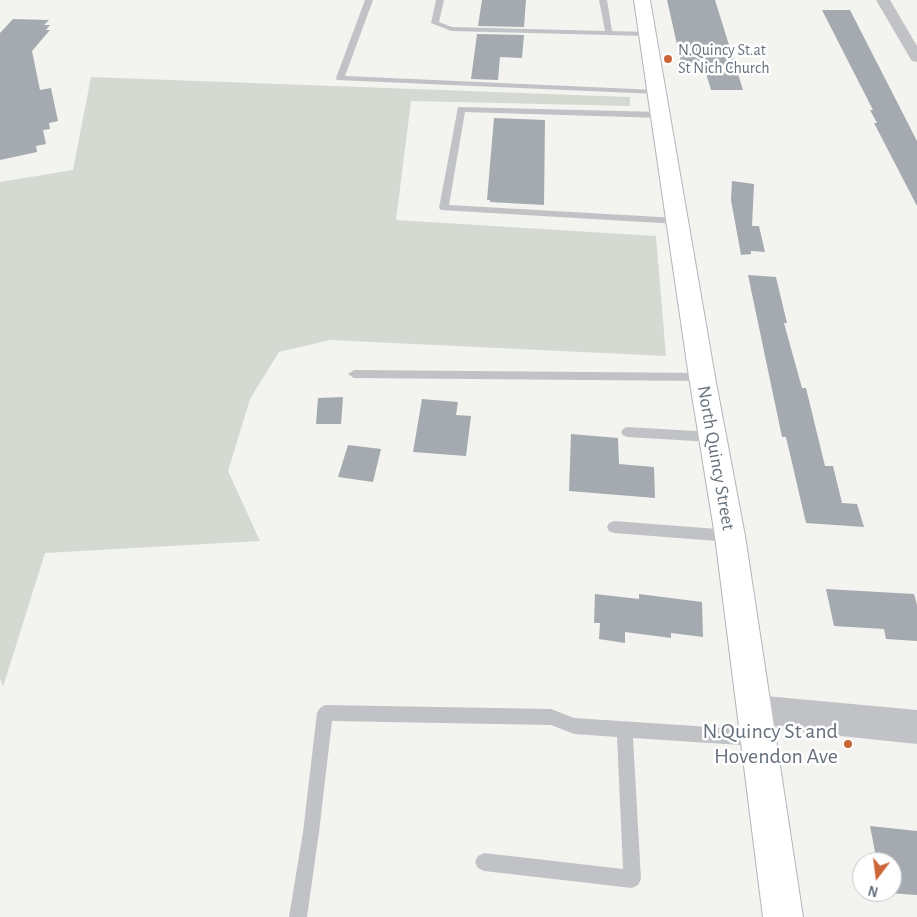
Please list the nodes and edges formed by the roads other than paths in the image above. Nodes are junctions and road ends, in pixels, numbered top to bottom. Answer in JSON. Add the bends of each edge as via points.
{"nodes":[{"id":1,"x":369,"y":0,"type":"edge"},
{"id":2,"x":440,"y":0,"type":"edge"},
{"id":3,"x":603,"y":0,"type":"edge"},
{"id":4,"x":642,"y":0,"type":"edge"},
{"id":5,"x":883,"y":0,"type":"edge"},
{"id":6,"x":608,"y":33,"type":"junction"},
{"id":7,"x":648,"y":34,"type":"junction"},
{"id":8,"x":917,"y":58,"type":"edge"},
{"id":9,"x":659,"y":104,"type":"junction"},
{"id":10,"x":677,"y":221,"type":"junction"},
{"id":11,"x":354,"y":374,"type":"dead end"},
{"id":12,"x":702,"y":377,"type":"junction"},
{"id":13,"x":627,"y":432,"type":"dead end"},
{"id":14,"x":712,"y":437,"type":"junction"},
{"id":15,"x":614,"y":527,"type":"dead end"},
{"id":16,"x":730,"y":536,"type":"junction"},
{"id":17,"x":757,"y":725,"type":"junction"},
{"id":18,"x":917,"y":727,"type":"edge"},
{"id":19,"x":625,"y":730,"type":"junction"},
{"id":20,"x":484,"y":862,"type":"dead end"},
{"id":21,"x":298,"y":917,"type":"edge"},
{"id":22,"x":783,"y":917,"type":"edge"}],
"edges":[{"from":1,"to":9,"type":"lane","via":[[340,78]]},
{"from":2,"to":6,"type":"lane","via":[[435,22],[451,29]]},
{"from":3,"to":6,"type":"lane"},
{"from":4,"to":7,"type":"main road","name":"North Quincy Street"},
{"from":5,"to":8,"type":"street"},
{"from":6,"to":7,"type":"lane"},
{"from":7,"to":9,"type":"main road","name":"North Quincy Street"},
{"from":9,"to":10,"type":"main road","name":"North Quincy Street"},
{"from":9,"to":10,"type":"lane","via":[[461,109],[444,208]]},
{"from":10,"to":12,"type":"main road","name":"North Quincy Street"},
{"from":11,"to":12,"type":"lane"},
{"from":12,"to":14,"type":"main road","name":"North Quincy Street"},
{"from":13,"to":14,"type":"lane"},
{"from":14,"to":16,"type":"main road","name":"North Quincy Street"},
{"from":15,"to":16,"type":"lane"},
{"from":16,"to":17,"type":"main road","name":"North Quincy Street"},
{"from":17,"to":18,"type":"street"},
{"from":17,"to":19,"type":"lane"},
{"from":17,"to":22,"type":"main road","name":"North Quincy Street"},
{"from":19,"to":20,"type":"lane","via":[[632,879]]},
{"from":19,"to":21,"type":"lane","via":[[574,726],[551,717],[324,713]]}]}
